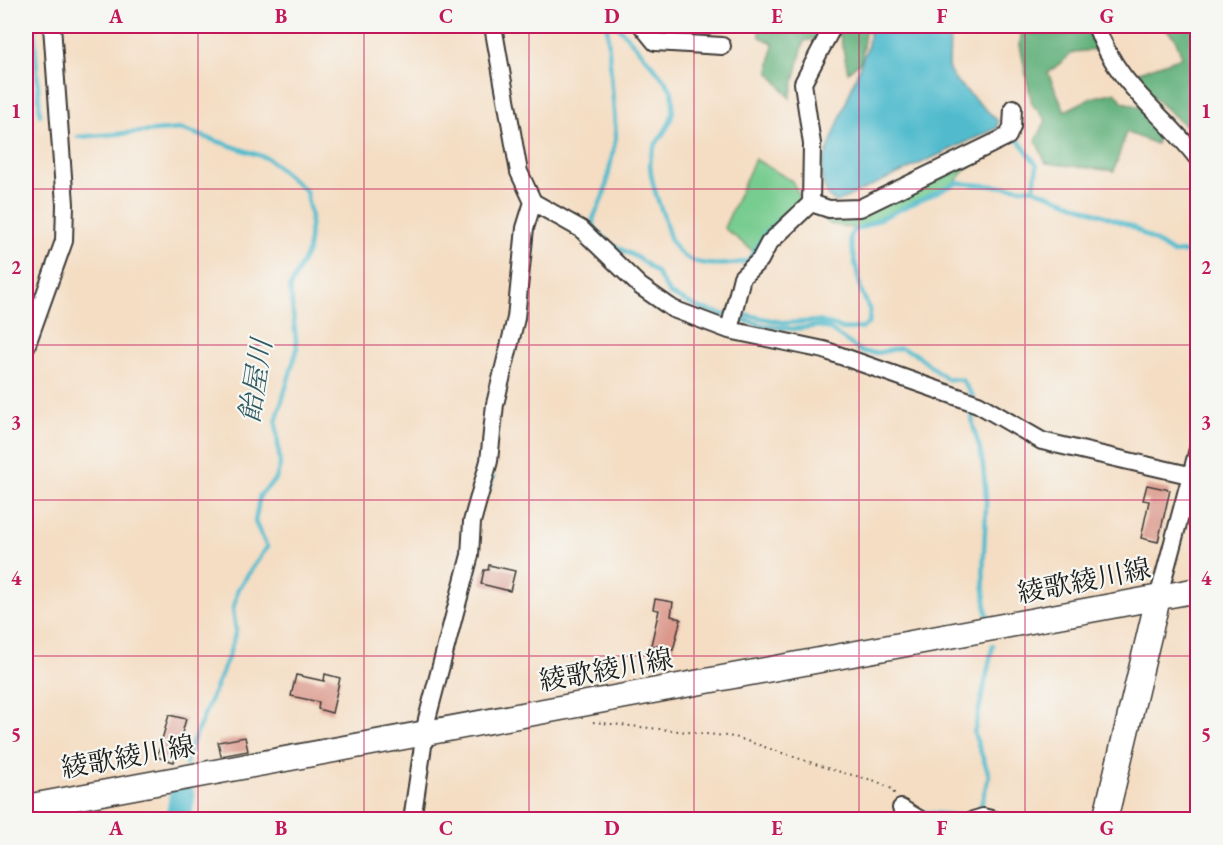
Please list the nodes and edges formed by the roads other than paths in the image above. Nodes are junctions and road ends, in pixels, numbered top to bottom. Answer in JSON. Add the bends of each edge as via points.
{"nodes":[{"id":1,"x":52,"y":26,"type":"edge"},
{"id":2,"x":493,"y":26,"type":"edge"},
{"id":3,"x":642,"y":26,"type":"edge"},
{"id":4,"x":832,"y":26,"type":"edge"},
{"id":5,"x":1096,"y":26,"type":"edge"},
{"id":6,"x":722,"y":46,"type":"dead end"},
{"id":7,"x":1013,"y":108,"type":"dead end"},
{"id":8,"x":1197,"y":159,"type":"edge"},
{"id":9,"x":533,"y":202,"type":"junction"},
{"id":10,"x":811,"y":203,"type":"junction"},
{"id":11,"x":731,"y":322,"type":"junction"},
{"id":12,"x":26,"y":347,"type":"edge"},
{"id":13,"x":1196,"y":455,"type":"edge"},
{"id":14,"x":1189,"y":475,"type":"junction"},
{"id":15,"x":1197,"y":590,"type":"edge"},
{"id":16,"x":1158,"y":598,"type":"junction"},
{"id":17,"x":426,"y":734,"type":"junction"},
{"id":18,"x":26,"y":807,"type":"edge"},
{"id":19,"x":412,"y":819,"type":"edge"},
{"id":20,"x":973,"y":819,"type":"edge"},
{"id":21,"x":995,"y":819,"type":"edge"},
{"id":22,"x":1105,"y":819,"type":"edge"}],
"edges":[{"from":1,"to":12,"type":"street","via":[[65,204],[64,241]]},
{"from":2,"to":9,"type":"street","via":[[519,172]]},
{"from":3,"to":6,"type":"street","via":[[655,42]]},
{"from":4,"to":10,"type":"street","via":[[803,83],[812,144]]},
{"from":5,"to":8,"type":"street","via":[[1118,70],[1138,97]]},
{"from":7,"to":10,"type":"street","via":[[1008,136],[860,208],[829,209]]},
{"from":9,"to":11,"type":"street","via":[[581,229],[640,286],[673,309]]},
{"from":9,"to":17,"type":"street","via":[[525,228],[516,318],[495,404],[489,460],[471,522],[470,555]]},
{"from":10,"to":11,"type":"street","via":[[769,243],[760,260],[742,277]]},
{"from":11,"to":14,"type":"street","via":[[974,402],[1042,441]]},
{"from":13,"to":14,"type":"street"},
{"from":14,"to":16,"type":"street"},
{"from":15,"to":16,"type":"main road","name":"綾歌綾川線"},
{"from":16,"to":17,"type":"main road","name":"綾歌綾川線"},
{"from":16,"to":22,"type":"main road"},
{"from":17,"to":18,"type":"main road","name":"綾歌綾川線"},
{"from":17,"to":19,"type":"street"},
{"from":20,"to":21,"type":"street"}]}
